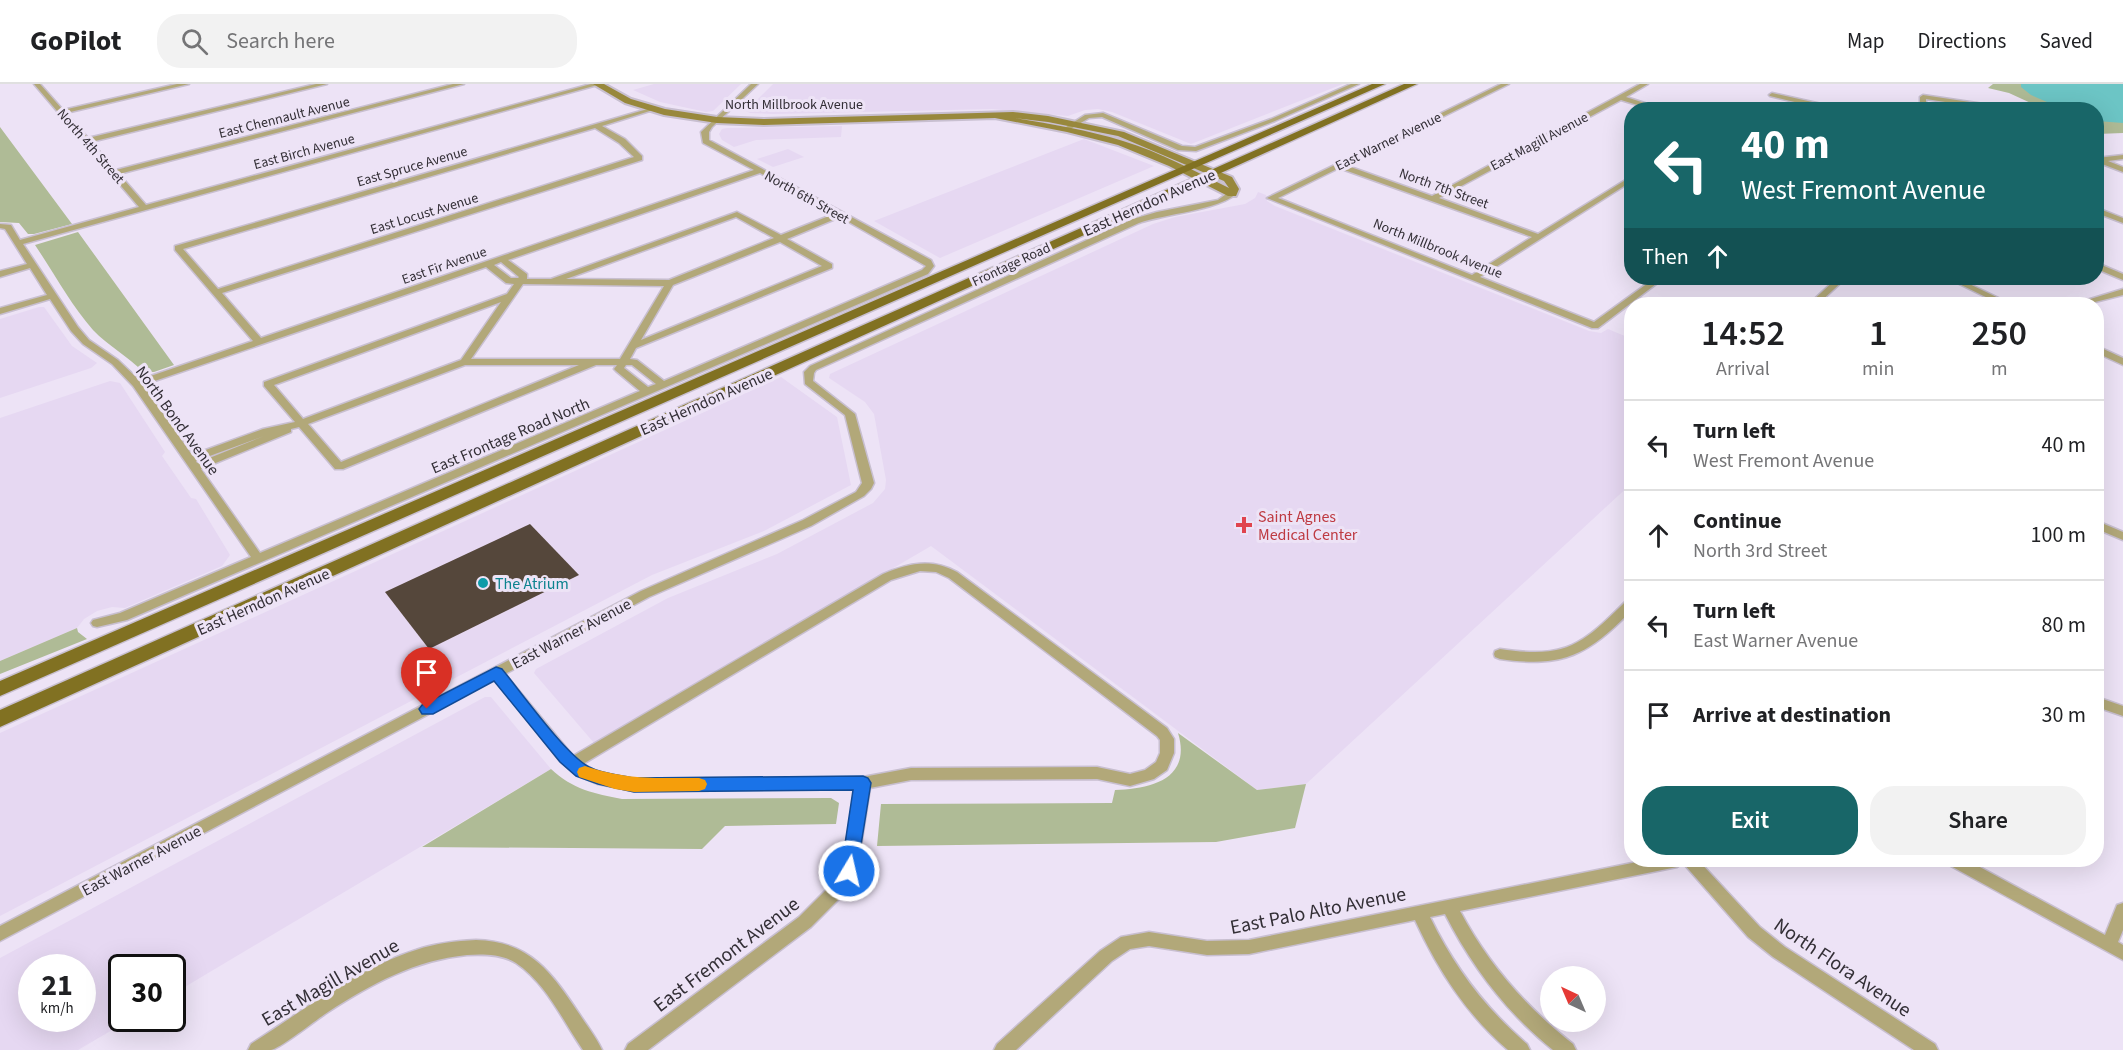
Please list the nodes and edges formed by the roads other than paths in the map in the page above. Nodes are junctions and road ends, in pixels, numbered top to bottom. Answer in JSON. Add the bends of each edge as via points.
{"nodes":[{"id":1,"x":37,"y":84,"type":"edge"},
{"id":2,"x":186,"y":84,"type":"edge"},
{"id":3,"x":324,"y":84,"type":"edge"},
{"id":4,"x":461,"y":84,"type":"edge"},
{"id":5,"x":598,"y":84,"type":"edge"},
{"id":6,"x":755,"y":84,"type":"edge"},
{"id":7,"x":1356,"y":84,"type":"edge"},
{"id":8,"x":1380,"y":84,"type":"edge"},
{"id":9,"x":1412,"y":84,"type":"edge"},
{"id":10,"x":1506,"y":84,"type":"edge"},
{"id":11,"x":1645,"y":84,"type":"edge"},
{"id":12,"x":1772,"y":95,"type":"dead end"},
{"id":13,"x":1620,"y":98,"type":"junction"},
{"id":14,"x":1634,"y":102,"type":"edge"},
{"id":15,"x":1803,"y":102,"type":"edge"},
{"id":16,"x":1923,"y":102,"type":"edge"},
{"id":17,"x":1964,"y":102,"type":"edge"},
{"id":18,"x":653,"y":109,"type":"junction"},
{"id":19,"x":62,"y":112,"type":"junction"},
{"id":20,"x":717,"y":120,"type":"junction"},
{"id":21,"x":596,"y":126,"type":"junction"},
{"id":22,"x":1071,"y":126,"type":"junction"},
{"id":23,"x":86,"y":141,"type":"junction"},
{"id":24,"x":2123,"y":157,"type":"edge"},
{"id":25,"x":2104,"y":159,"type":"edge"},
{"id":26,"x":2104,"y":162,"type":"edge"},
{"id":27,"x":1339,"y":165,"type":"junction"},
{"id":28,"x":2123,"y":170,"type":"edge"},
{"id":29,"x":760,"y":171,"type":"junction"},
{"id":30,"x":1199,"y":171,"type":"junction"},
{"id":31,"x":114,"y":173,"type":"junction"},
{"id":32,"x":1624,"y":183,"type":"edge"},
{"id":33,"x":1232,"y":194,"type":"joint"},
{"id":34,"x":1271,"y":198,"type":"joint"},
{"id":35,"x":1434,"y":198,"type":"junction"},
{"id":36,"x":144,"y":208,"type":"junction"},
{"id":37,"x":2104,"y":213,"type":"edge"},
{"id":38,"x":842,"y":217,"type":"junction"},
{"id":39,"x":2123,"y":221,"type":"edge"},
{"id":40,"x":0,"y":226,"type":"edge"},
{"id":41,"x":1539,"y":237,"type":"junction"},
{"id":42,"x":781,"y":239,"type":"junction"},
{"id":43,"x":18,"y":243,"type":"junction"},
{"id":44,"x":502,"y":259,"type":"junction"},
{"id":45,"x":487,"y":264,"type":"junction"},
{"id":46,"x":32,"y":265,"type":"junction"},
{"id":47,"x":930,"y":266,"type":"joint"},
{"id":48,"x":2104,"y":269,"type":"edge"},
{"id":49,"x":0,"y":274,"type":"edge"},
{"id":50,"x":2123,"y":277,"type":"edge"},
{"id":51,"x":1473,"y":278,"type":"junction"},
{"id":52,"x":553,"y":281,"type":"junction"},
{"id":53,"x":520,"y":282,"type":"junction"},
{"id":54,"x":670,"y":283,"type":"junction"},
{"id":55,"x":1650,"y":285,"type":"edge"},
{"id":56,"x":1834,"y":285,"type":"edge"},
{"id":57,"x":1966,"y":285,"type":"edge"},
{"id":58,"x":216,"y":292,"type":"junction"},
{"id":59,"x":2123,"y":292,"type":"edge"},
{"id":60,"x":52,"y":296,"type":"junction"},
{"id":61,"x":510,"y":296,"type":"junction"},
{"id":62,"x":1634,"y":297,"type":"edge"},
{"id":63,"x":1821,"y":297,"type":"edge"},
{"id":64,"x":1991,"y":297,"type":"edge"},
{"id":65,"x":2104,"y":297,"type":"edge"},
{"id":66,"x":1624,"y":304,"type":"edge"},
{"id":67,"x":0,"y":311,"type":"edge"},
{"id":68,"x":259,"y":342,"type":"junction"},
{"id":69,"x":634,"y":346,"type":"junction"},
{"id":70,"x":2104,"y":352,"type":"edge"},
{"id":71,"x":597,"y":361,"type":"junction"},
{"id":72,"x":464,"y":362,"type":"junction"},
{"id":73,"x":622,"y":362,"type":"junction"},
{"id":74,"x":2123,"y":362,"type":"edge"},
{"id":75,"x":808,"y":376,"type":"joint"},
{"id":76,"x":137,"y":384,"type":"junction"},
{"id":77,"x":664,"y":386,"type":"junction"},
{"id":78,"x":648,"y":392,"type":"junction"},
{"id":79,"x":302,"y":423,"type":"junction"},
{"id":80,"x":192,"y":464,"type":"junction"},
{"id":81,"x":2104,"y":528,"type":"edge"},
{"id":82,"x":2123,"y":536,"type":"edge"},
{"id":83,"x":257,"y":558,"type":"junction"},
{"id":84,"x":1624,"y":610,"type":"edge"},
{"id":85,"x":97,"y":623,"type":"dead end"},
{"id":86,"x":1500,"y":654,"type":"dead end"},
{"id":87,"x":496,"y":673,"type":"junction"},
{"id":88,"x":0,"y":689,"type":"edge"},
{"id":89,"x":2104,"y":704,"type":"edge"},
{"id":90,"x":2123,"y":711,"type":"edge"},
{"id":91,"x":0,"y":719,"type":"edge"},
{"id":92,"x":573,"y":763,"type":"junction"},
{"id":93,"x":863,"y":783,"type":"junction"},
{"id":94,"x":1643,"y":867,"type":"edge"},
{"id":95,"x":1695,"y":867,"type":"edge"},
{"id":96,"x":1967,"y":867,"type":"edge"},
{"id":97,"x":1450,"y":907,"type":"junction"},
{"id":98,"x":2123,"y":910,"type":"edge"},
{"id":99,"x":1419,"y":912,"type":"junction"},
{"id":100,"x":0,"y":934,"type":"edge"},
{"id":101,"x":2116,"y":949,"type":"edge"},
{"id":102,"x":257,"y":1050,"type":"edge"},
{"id":103,"x":593,"y":1050,"type":"edge"},
{"id":104,"x":634,"y":1050,"type":"edge"},
{"id":105,"x":1003,"y":1050,"type":"edge"},
{"id":106,"x":1521,"y":1050,"type":"edge"},
{"id":107,"x":1567,"y":1050,"type":"edge"},
{"id":108,"x":1929,"y":1050,"type":"edge"}],
"edges":[{"from":1,"to":19,"type":"street","name":"North 4th Street"},
{"from":2,"to":19,"type":"street"},
{"from":3,"to":23,"type":"street"},
{"from":4,"to":31,"type":"street","name":"East Chennault Avenue"},
{"from":5,"to":18,"type":"street","name":"North Millbrook Avenue"},
{"from":5,"to":36,"type":"street","name":"East Birch Avenue"},
{"from":6,"to":20,"type":"street"},
{"from":7,"to":22,"type":"street","via":[[1196,149],[1181,148],[1103,115],[1087,116]]},
{"from":8,"to":30,"type":"main road","name":"East Herndon Avenue"},
{"from":9,"to":30,"type":"main road","name":"East Herndon Avenue"},
{"from":10,"to":27,"type":"street","name":"East Warner Avenue"},
{"from":11,"to":13,"type":"street","name":"East Magill Avenue"},
{"from":12,"to":15,"type":"street"},
{"from":13,"to":14,"type":"street"},
{"from":13,"to":35,"type":"street","name":"East Magill Avenue"},
{"from":16,"to":17,"type":"street","via":[[1923,94]]},
{"from":18,"to":20,"type":"street","name":"North Millbrook Avenue"},
{"from":18,"to":21,"type":"street","name":"East Spruce Avenue"},
{"from":19,"to":23,"type":"street","name":"North 4th Street"},
{"from":20,"to":22,"type":"street","name":"North Millbrook Avenue","via":[[997,116]]},
{"from":20,"to":29,"type":"street","name":"North 6th Street","via":[[705,132],[706,141]]},
{"from":21,"to":58,"type":"street","name":"East Spruce Avenue","via":[[178,248]]},
{"from":21,"to":58,"type":"street","name":"East Locust Avenue","via":[[622,141],[639,158]]},
{"from":22,"to":30,"type":"street","name":"North Millbrook Avenue"},
{"from":23,"to":31,"type":"street","name":"North 4th Street"},
{"from":24,"to":25,"type":"street"},
{"from":26,"to":28,"type":"street"},
{"from":27,"to":34,"type":"street","name":"East Warner Avenue"},
{"from":27,"to":35,"type":"street","name":"North 7th Street"},
{"from":29,"to":38,"type":"street","name":"North 6th Street"},
{"from":29,"to":44,"type":"street","name":"East Fir Avenue"},
{"from":30,"to":33,"type":"street","name":"North Millbrook Avenue"},
{"from":30,"to":88,"type":"main road","name":"East Herndon Avenue"},
{"from":30,"to":91,"type":"main road","name":"East Herndon Avenue"},
{"from":31,"to":36,"type":"street","name":"North 4th Street"},
{"from":32,"to":41,"type":"street"},
{"from":33,"to":75,"type":"street","name":"Frontage Road","via":[[1220,202],[1137,221],[813,368]]},
{"from":34,"to":51,"type":"street","name":"North Millbrook Avenue"},
{"from":35,"to":41,"type":"street","name":"North 7th Street"},
{"from":36,"to":43,"type":"street","name":"East Birch Avenue"},
{"from":37,"to":39,"type":"street"},
{"from":38,"to":42,"type":"street","via":[[801,235]]},
{"from":38,"to":47,"type":"street","name":"North 6th Street"},
{"from":40,"to":43,"type":"street","name":"North Bond Avenue","via":[[8,227]]},
{"from":41,"to":51,"type":"street"},
{"from":42,"to":52,"type":"street","via":[[737,214]]},
{"from":42,"to":54,"type":"street"},
{"from":42,"to":69,"type":"street","via":[[829,266]]},
{"from":43,"to":46,"type":"street","name":"North Bond Avenue"},
{"from":44,"to":45,"type":"street","name":"East Fir Avenue"},
{"from":44,"to":53,"type":"street","via":[[524,276]]},
{"from":45,"to":53,"type":"street","via":[[509,282]]},
{"from":45,"to":68,"type":"street","name":"East Fir Avenue"},
{"from":46,"to":49,"type":"street"},
{"from":46,"to":60,"type":"street","name":"North Bond Avenue"},
{"from":47,"to":77,"type":"street","name":"East Frontage Road North","via":[[925,272]]},
{"from":48,"to":50,"type":"street"},
{"from":51,"to":66,"type":"street","name":"North Millbrook Avenue","via":[[1594,326]]},
{"from":52,"to":53,"type":"street"},
{"from":52,"to":54,"type":"street"},
{"from":53,"to":61,"type":"street"},
{"from":54,"to":69,"type":"street"},
{"from":55,"to":62,"type":"street","name":"North Millbrook Avenue"},
{"from":56,"to":63,"type":"street"},
{"from":57,"to":64,"type":"street"},
{"from":58,"to":68,"type":"street"},
{"from":59,"to":65,"type":"street"},
{"from":60,"to":67,"type":"street"},
{"from":60,"to":76,"type":"street","name":"North Bond Avenue","via":[[80,335]]},
{"from":61,"to":72,"type":"street"},
{"from":61,"to":79,"type":"street","via":[[268,384]]},
{"from":68,"to":76,"type":"street","name":"East Fir Avenue"},
{"from":69,"to":73,"type":"street"},
{"from":70,"to":74,"type":"street"},
{"from":71,"to":72,"type":"street"},
{"from":71,"to":73,"type":"street"},
{"from":71,"to":79,"type":"street","via":[[339,467]]},
{"from":72,"to":79,"type":"street"},
{"from":73,"to":77,"type":"street","via":[[634,363]]},
{"from":73,"to":78,"type":"street","via":[[619,369]]},
{"from":75,"to":87,"type":"street","name":"East Warner Avenue","via":[[814,388],[843,407],[853,419],[868,479],[864,491],[789,532],[645,594]]},
{"from":76,"to":80,"type":"street","name":"North Bond Avenue"},
{"from":77,"to":78,"type":"street","name":"East Frontage Road North"},
{"from":78,"to":83,"type":"street","name":"East Frontage Road North"},
{"from":79,"to":80,"type":"street","via":[[273,438]]},
{"from":80,"to":83,"type":"street","name":"North Bond Avenue"},
{"from":81,"to":82,"type":"street"},
{"from":83,"to":85,"type":"street","name":"East Frontage Road North","via":[[123,617]]},
{"from":84,"to":86,"type":"street","via":[[1585,646],[1567,654],[1534,659]]},
{"from":87,"to":92,"type":"street"},
{"from":87,"to":100,"type":"street","name":"East Warner Avenue"},
{"from":89,"to":90,"type":"street"},
{"from":92,"to":93,"type":"street","via":[[598,778],[634,785]]},
{"from":92,"to":93,"type":"street","via":[[887,577],[926,566],[953,575],[1167,739],[1162,766],[1149,775],[1130,780],[1097,773],[911,774]]},
{"from":93,"to":104,"type":"street","name":"East Fremont Avenue","via":[[849,871],[835,892],[805,922]]},
{"from":94,"to":97,"type":"street","name":"East Palo Alto Avenue"},
{"from":95,"to":108,"type":"street","name":"North Flora Avenue","via":[[1754,932],[1779,952]]},
{"from":96,"to":101,"type":"street"},
{"from":97,"to":99,"type":"street","name":"East Palo Alto Avenue"},
{"from":97,"to":107,"type":"street","via":[[1492,978],[1523,1013]]},
{"from":98,"to":101,"type":"street"},
{"from":99,"to":105,"type":"street","name":"East Palo Alto Avenue","via":[[1238,948],[1207,948],[1149,939],[1126,942]]},
{"from":99,"to":106,"type":"street","via":[[1459,987]]},
{"from":102,"to":103,"type":"street","name":"East Magill Avenue","via":[[397,964],[421,954],[468,947],[491,947],[527,962]]}]}
